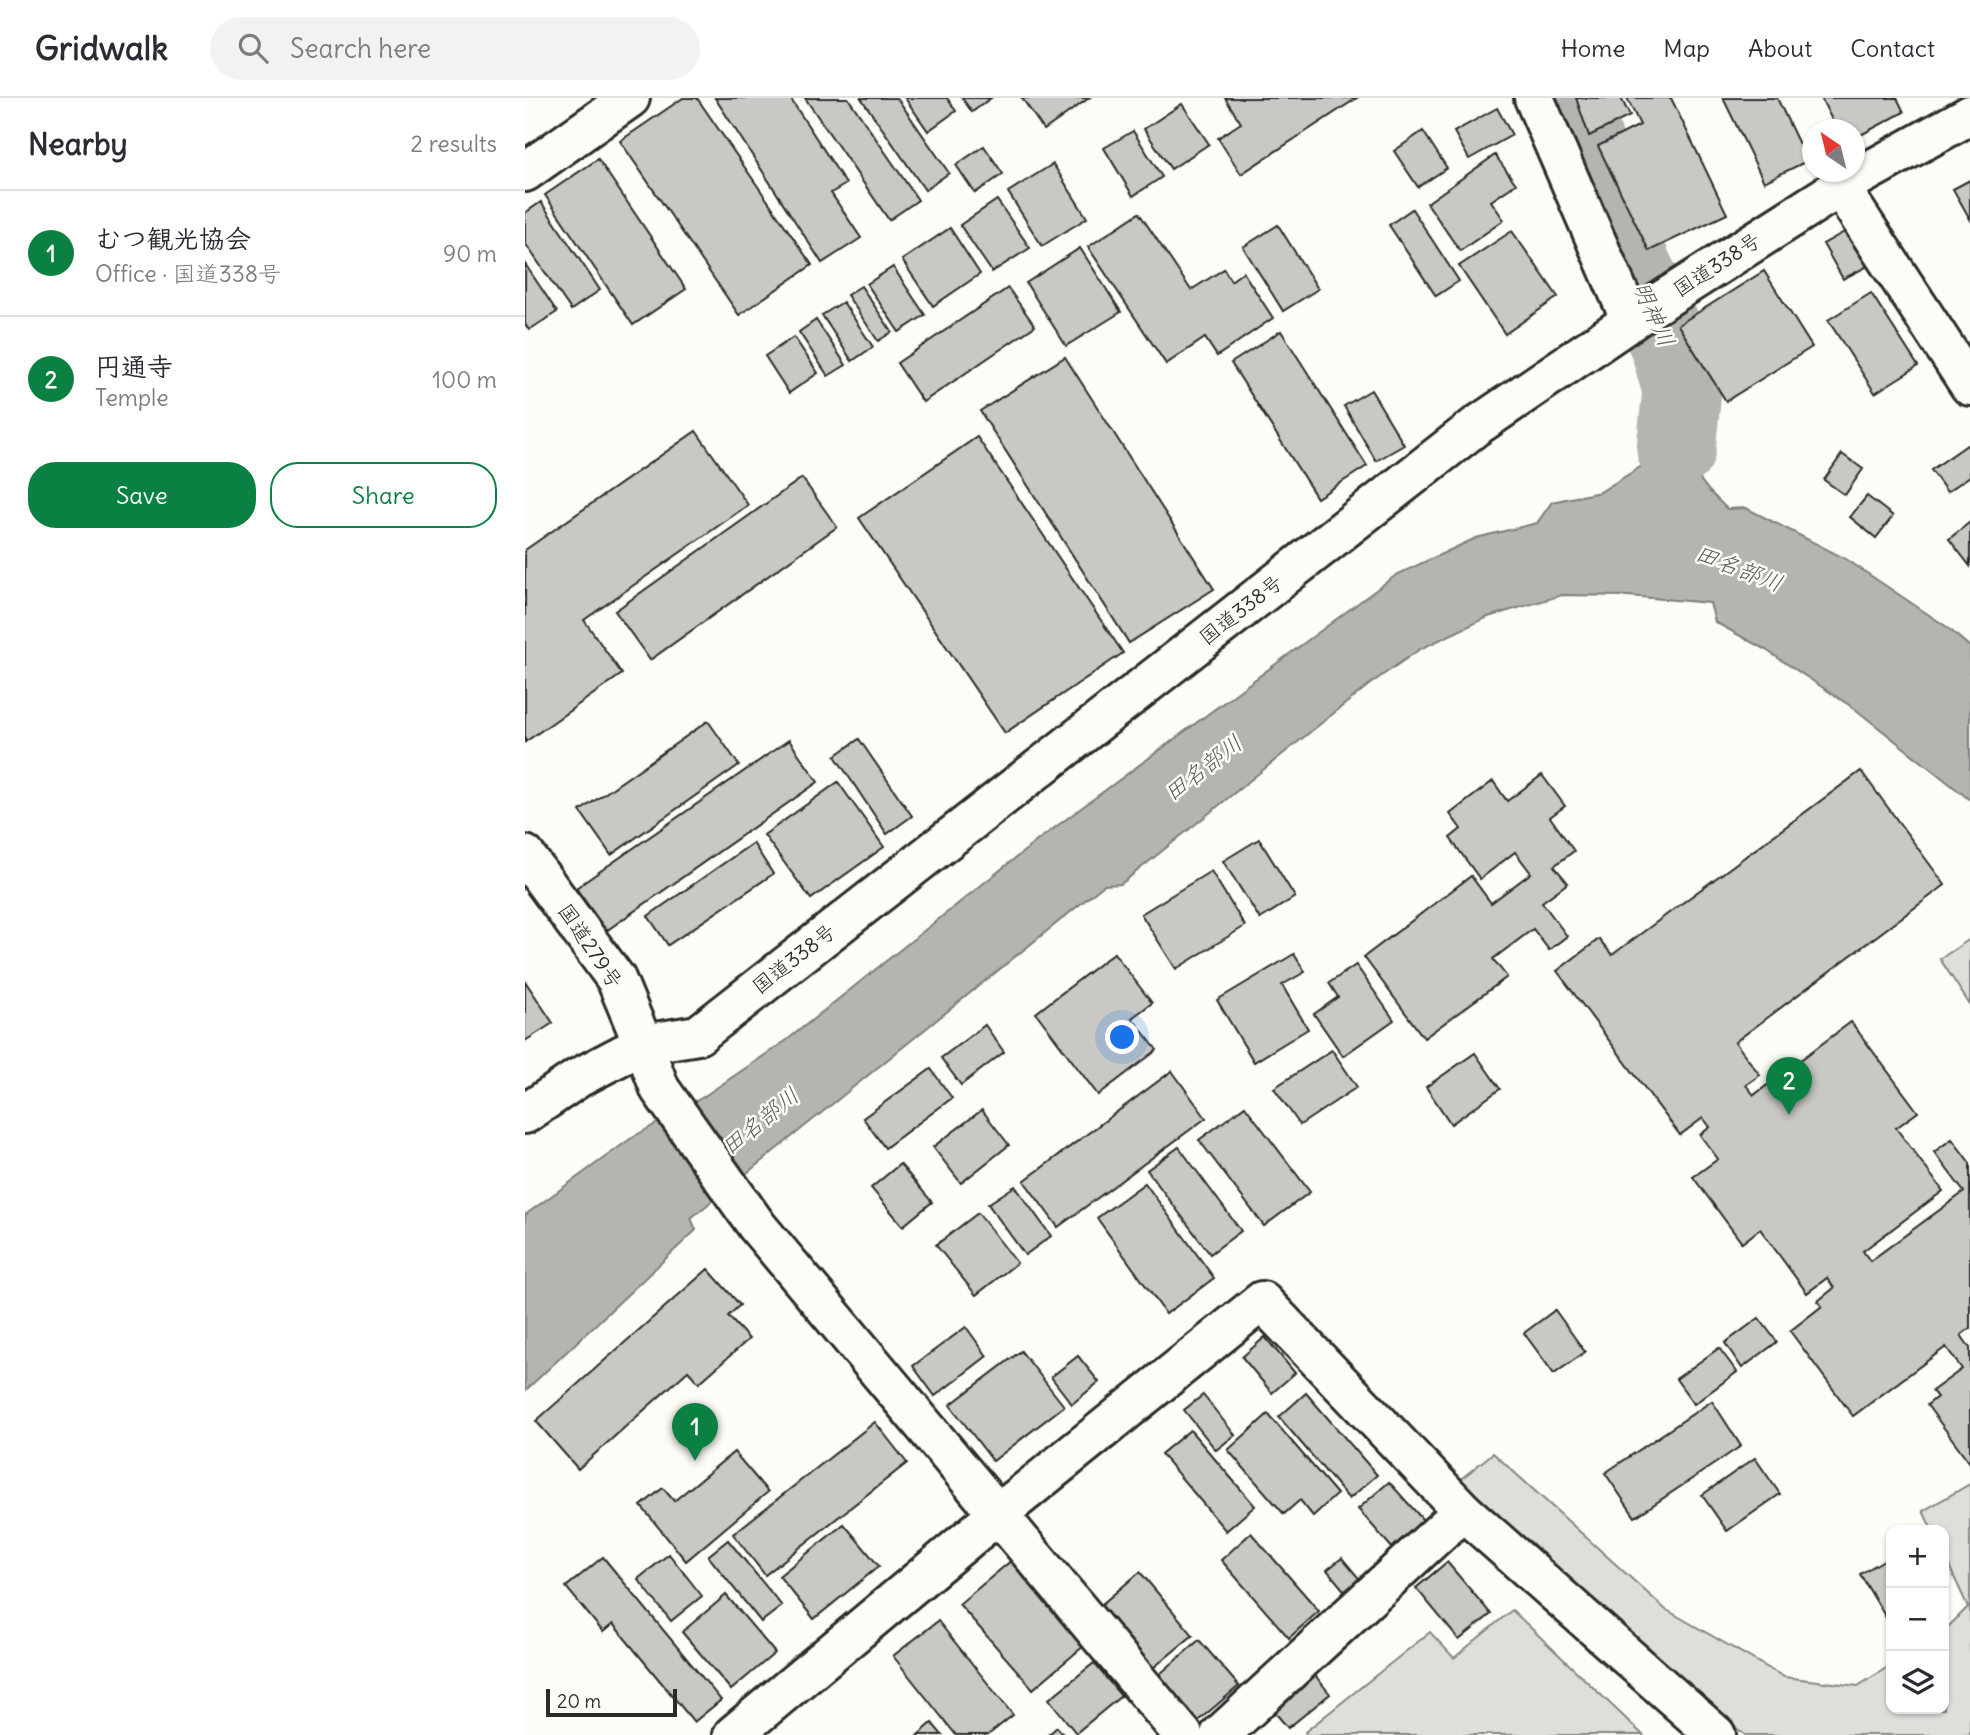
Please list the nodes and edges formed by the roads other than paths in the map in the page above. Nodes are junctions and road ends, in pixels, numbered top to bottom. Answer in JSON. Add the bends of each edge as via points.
{"nodes":[{"id":1,"x":630,"y":98,"type":"edge"},
{"id":2,"x":1534,"y":98,"type":"edge"},
{"id":3,"x":1970,"y":115,"type":"edge"},
{"id":4,"x":525,"y":173,"type":"edge"},
{"id":5,"x":1840,"y":187,"type":"junction"},
{"id":6,"x":1647,"y":310,"type":"junction"},
{"id":7,"x":1970,"y":386,"type":"edge"},
{"id":8,"x":525,"y":855,"type":"edge"},
{"id":9,"x":643,"y":1044,"type":"junction"},
{"id":10,"x":525,"y":1114,"type":"edge"},
{"id":11,"x":1463,"y":1511,"type":"junction"},
{"id":12,"x":998,"y":1514,"type":"junction"},
{"id":13,"x":751,"y":1730,"type":"edge"},
{"id":14,"x":1183,"y":1735,"type":"edge"},
{"id":15,"x":1220,"y":1735,"type":"edge"},
{"id":16,"x":1716,"y":1735,"type":"edge"}],
"edges":[{"from":1,"to":4,"type":"main road"},
{"from":2,"to":6,"type":"main road"},
{"from":3,"to":5,"type":"main road","name":"国道338号"},
{"from":5,"to":6,"type":"main road","name":"国道338号"},
{"from":5,"to":7,"type":"main road"},
{"from":6,"to":9,"type":"main road","name":"国道338号","via":[[1475,428],[698,1035]]},
{"from":8,"to":9,"type":"main road","name":"国道279号","via":[[616,979]]},
{"from":9,"to":10,"type":"main road","name":"国道338号","via":[[577,1077]]},
{"from":9,"to":12,"type":"main road","name":"国道279号","via":[[660,1088],[757,1226]]},
{"from":11,"to":12,"type":"main road","via":[[1262,1301]]},
{"from":11,"to":15,"type":"main road"},
{"from":11,"to":16,"type":"main road"},
{"from":12,"to":13,"type":"main road"},
{"from":12,"to":14,"type":"main road","name":"国道279号"}]}
